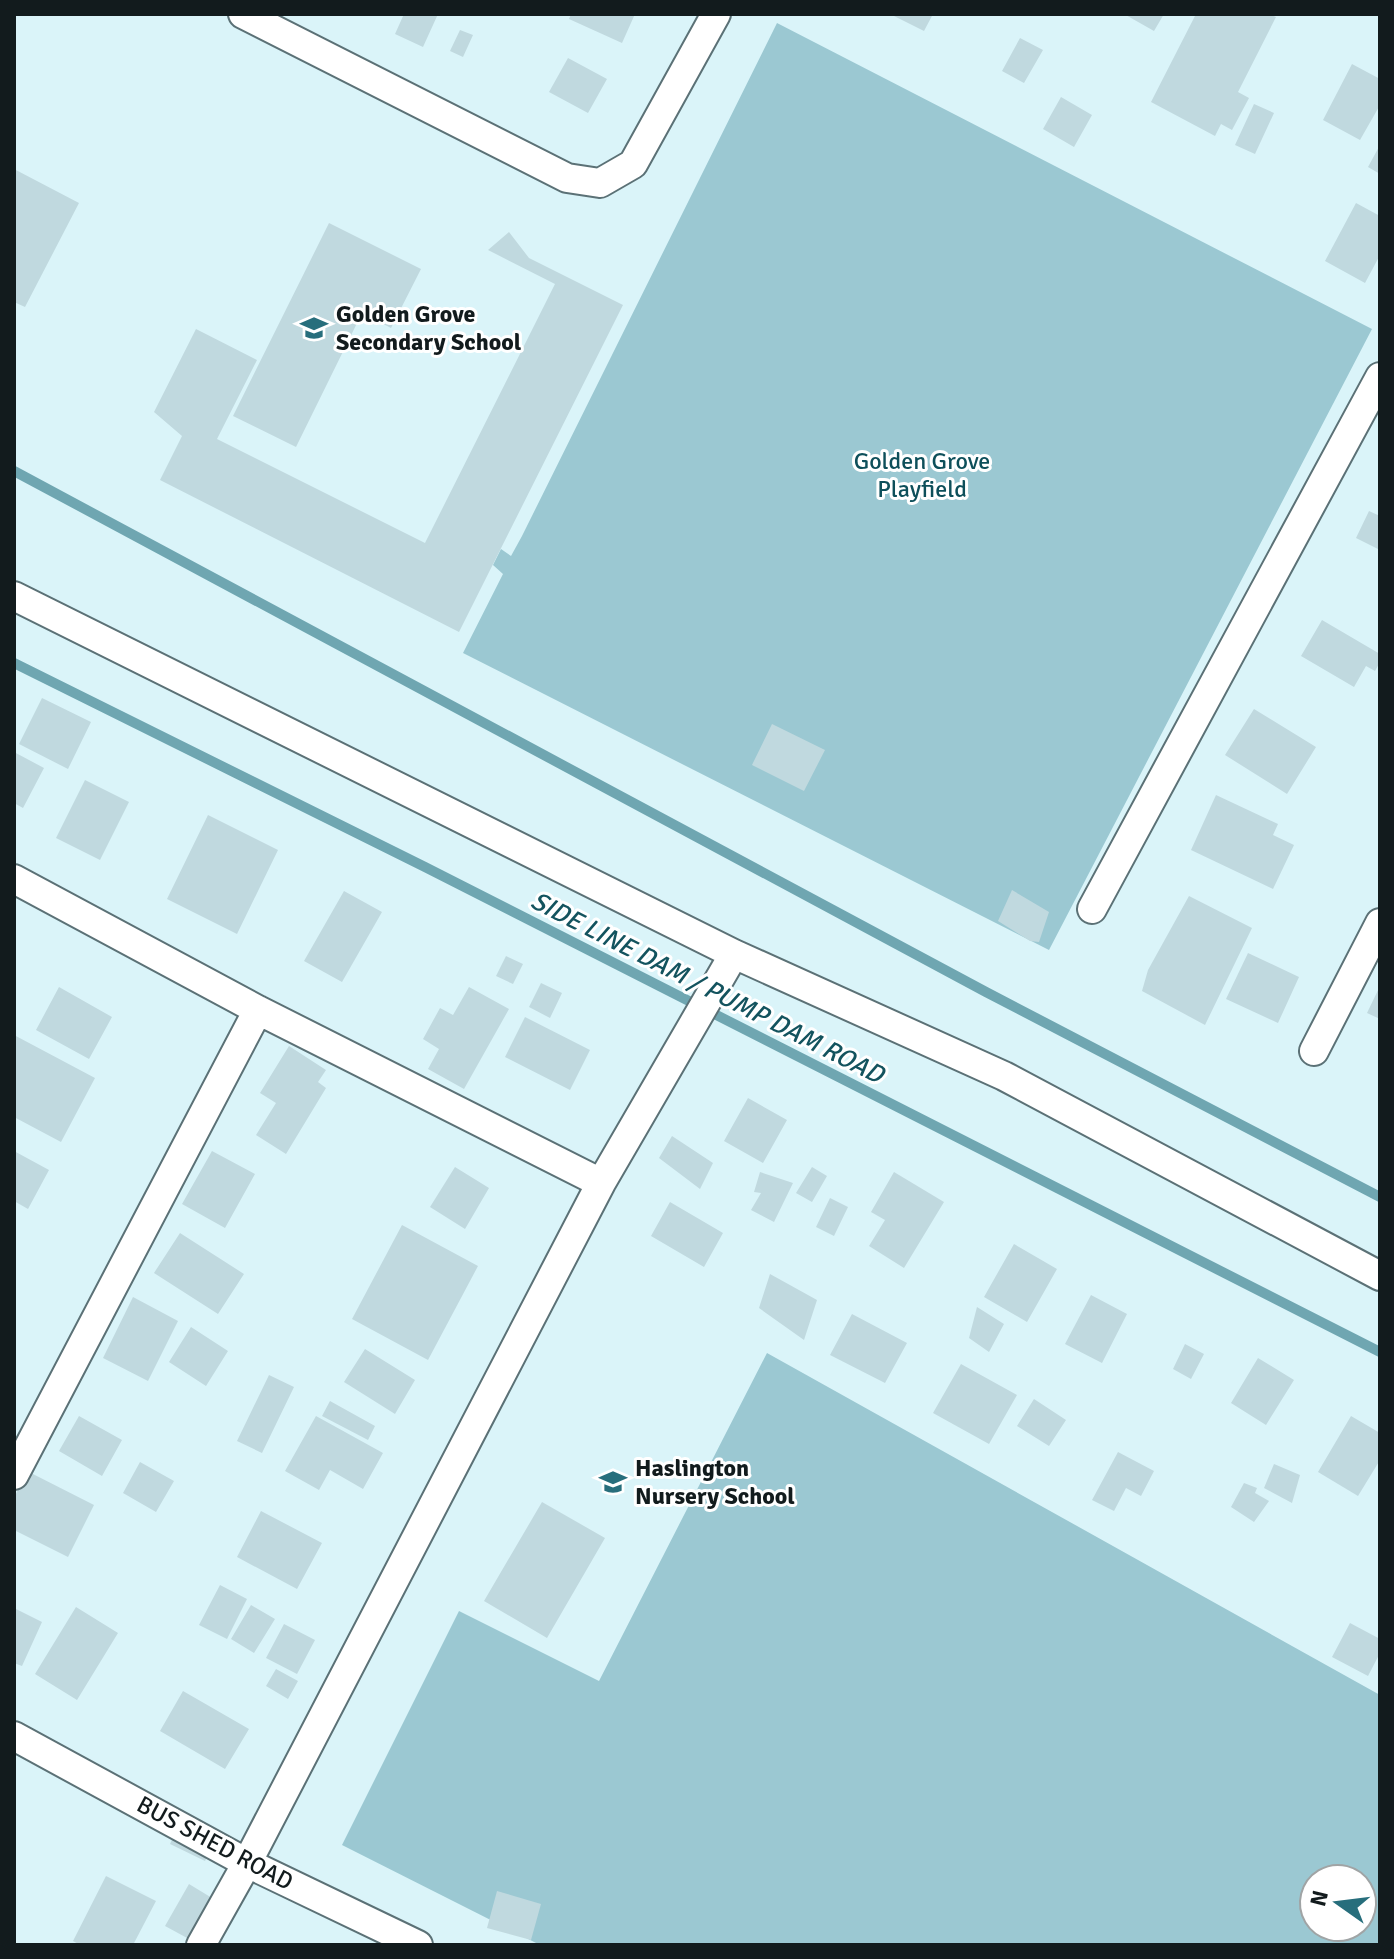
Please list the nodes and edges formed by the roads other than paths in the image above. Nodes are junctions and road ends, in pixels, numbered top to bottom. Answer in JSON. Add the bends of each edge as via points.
{"nodes":[{"id":1,"x":243,"y":14,"type":"edge"},
{"id":2,"x":716,"y":14,"type":"edge"},
{"id":3,"x":1380,"y":377,"type":"edge"},
{"id":4,"x":14,"y":596,"type":"edge"},
{"id":5,"x":14,"y":879,"type":"edge"},
{"id":6,"x":1092,"y":909,"type":"dead end"},
{"id":7,"x":1380,"y":923,"type":"edge"},
{"id":8,"x":734,"y":954,"type":"junction"},
{"id":9,"x":258,"y":1010,"type":"junction"},
{"id":10,"x":1314,"y":1051,"type":"dead end"},
{"id":11,"x":601,"y":1183,"type":"junction"},
{"id":12,"x":1380,"y":1276,"type":"edge"},
{"id":13,"x":14,"y":1475,"type":"edge"},
{"id":14,"x":14,"y":1736,"type":"edge"},
{"id":15,"x":247,"y":1863,"type":"junction"},
{"id":16,"x":201,"y":1945,"type":"edge"},
{"id":17,"x":418,"y":1945,"type":"edge"}],
"edges":[{"from":1,"to":2,"type":"street","via":[[567,178],[600,183],[633,164]]},
{"from":3,"to":6,"type":"street"},
{"from":4,"to":8,"type":"street"},
{"from":5,"to":9,"type":"street"},
{"from":7,"to":10,"type":"street"},
{"from":8,"to":11,"type":"street"},
{"from":8,"to":12,"type":"street","via":[[1004,1076]]},
{"from":9,"to":11,"type":"street"},
{"from":9,"to":13,"type":"street"},
{"from":11,"to":15,"type":"street"},
{"from":14,"to":15,"type":"street","name":"BUS SHED ROAD"},
{"from":15,"to":16,"type":"street"},
{"from":15,"to":17,"type":"street","name":"BUS SHED ROAD"}]}
